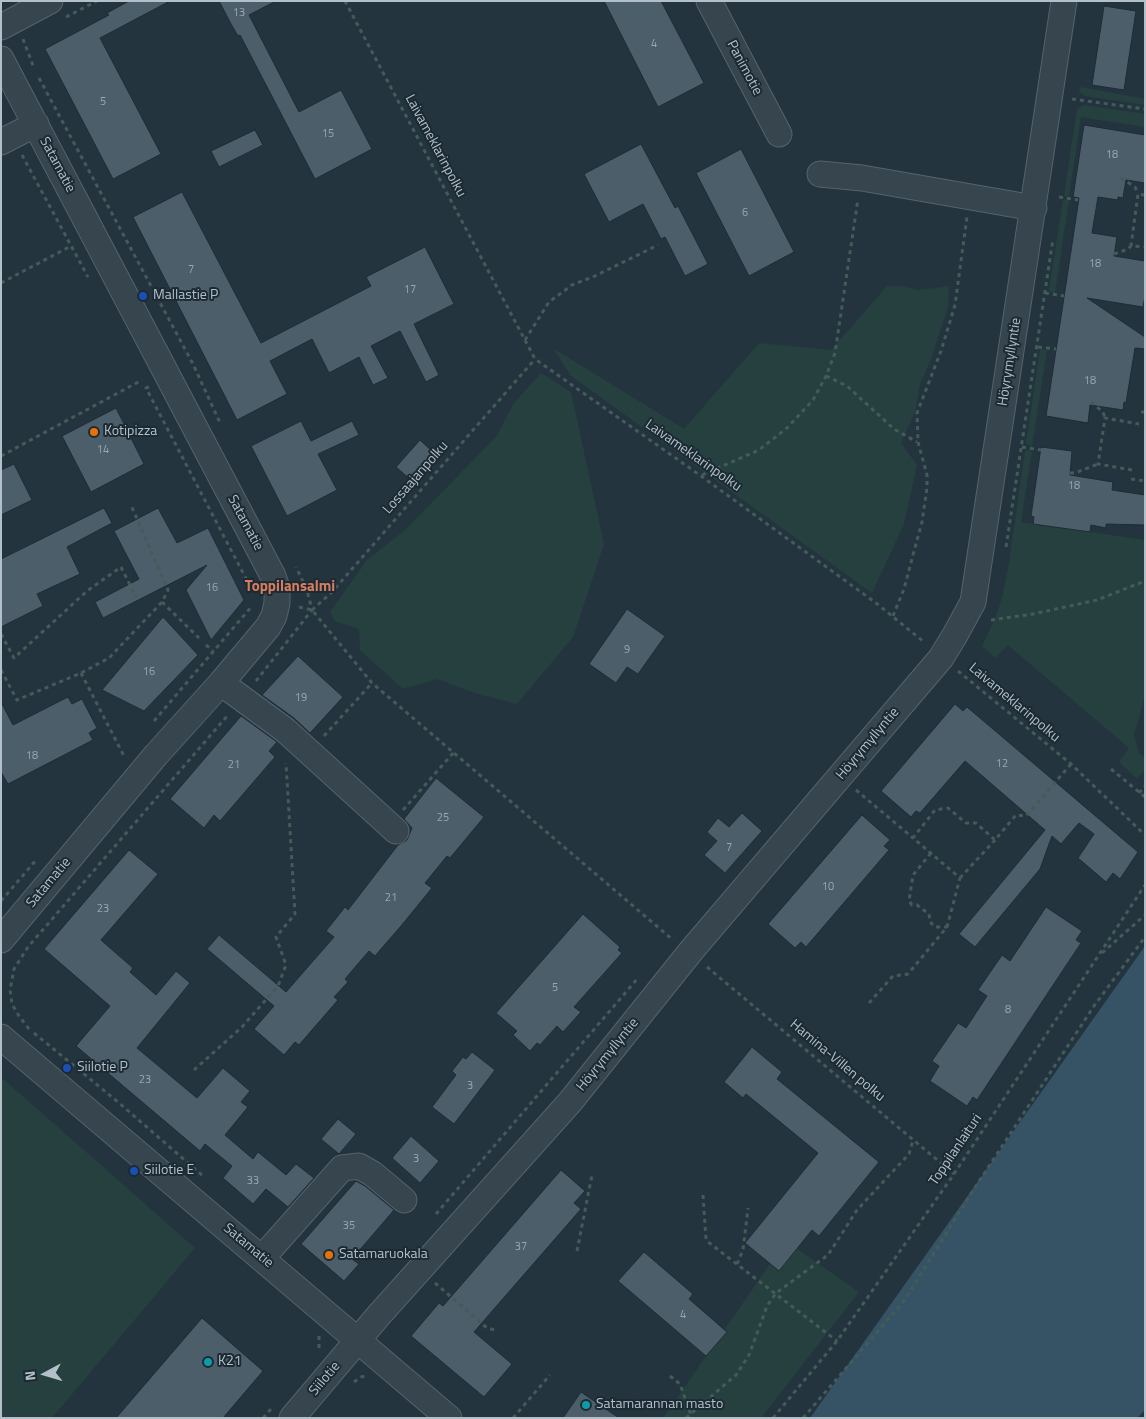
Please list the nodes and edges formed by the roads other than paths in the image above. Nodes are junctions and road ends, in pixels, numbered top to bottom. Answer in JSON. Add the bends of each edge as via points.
{"nodes":[{"id":1,"x":50,"y":1,"type":"edge"},
{"id":2,"x":709,"y":1,"type":"edge"},
{"id":3,"x":1064,"y":1,"type":"edge"},
{"id":4,"x":9,"y":23,"type":"edge"},
{"id":5,"x":1,"y":59,"type":"edge"},
{"id":6,"x":36,"y":124,"type":"junction"},
{"id":7,"x":779,"y":134,"type":"dead end"},
{"id":8,"x":7,"y":139,"type":"edge"},
{"id":9,"x":820,"y":174,"type":"dead end"},
{"id":10,"x":1046,"y":206,"type":"junction"},
{"id":11,"x":221,"y":683,"type":"junction"},
{"id":12,"x":393,"y":828,"type":"road end"},
{"id":13,"x":1,"y":940,"type":"edge"},
{"id":14,"x":1,"y":1037,"type":"edge"},
{"id":15,"x":404,"y":1200,"type":"dead end"},
{"id":16,"x":262,"y":1258,"type":"junction"},
{"id":17,"x":358,"y":1340,"type":"junction"},
{"id":18,"x":292,"y":1418,"type":"edge"},
{"id":19,"x":449,"y":1418,"type":"edge"}],
"edges":[{"from":1,"to":4,"type":"street"},
{"from":2,"to":7,"type":"street","name":"Panimotie"},
{"from":3,"to":10,"type":"street","name":"Höyrymyllyntie"},
{"from":5,"to":6,"type":"street","name":"Satamatie"},
{"from":6,"to":8,"type":"street"},
{"from":6,"to":11,"type":"street","name":"Satamatie","via":[[276,588],[278,603],[268,627]]},
{"from":9,"to":10,"type":"street","via":[[862,178],[971,198]]},
{"from":10,"to":17,"type":"street","name":"Höyrymyllyntie","via":[[973,602],[954,665],[703,959],[570,1102]]},
{"from":11,"to":12,"type":"street","via":[[285,730]]},
{"from":11,"to":13,"type":"street","name":"Satamatie","via":[[156,755]]},
{"from":14,"to":16,"type":"street","name":"Satamatie"},
{"from":15,"to":16,"type":"street","via":[[359,1166],[342,1168]]},
{"from":16,"to":17,"type":"street","name":"Satamatie"},
{"from":17,"to":18,"type":"street","name":"Siilotie"},
{"from":17,"to":19,"type":"street","name":"Satamatie"}]}
